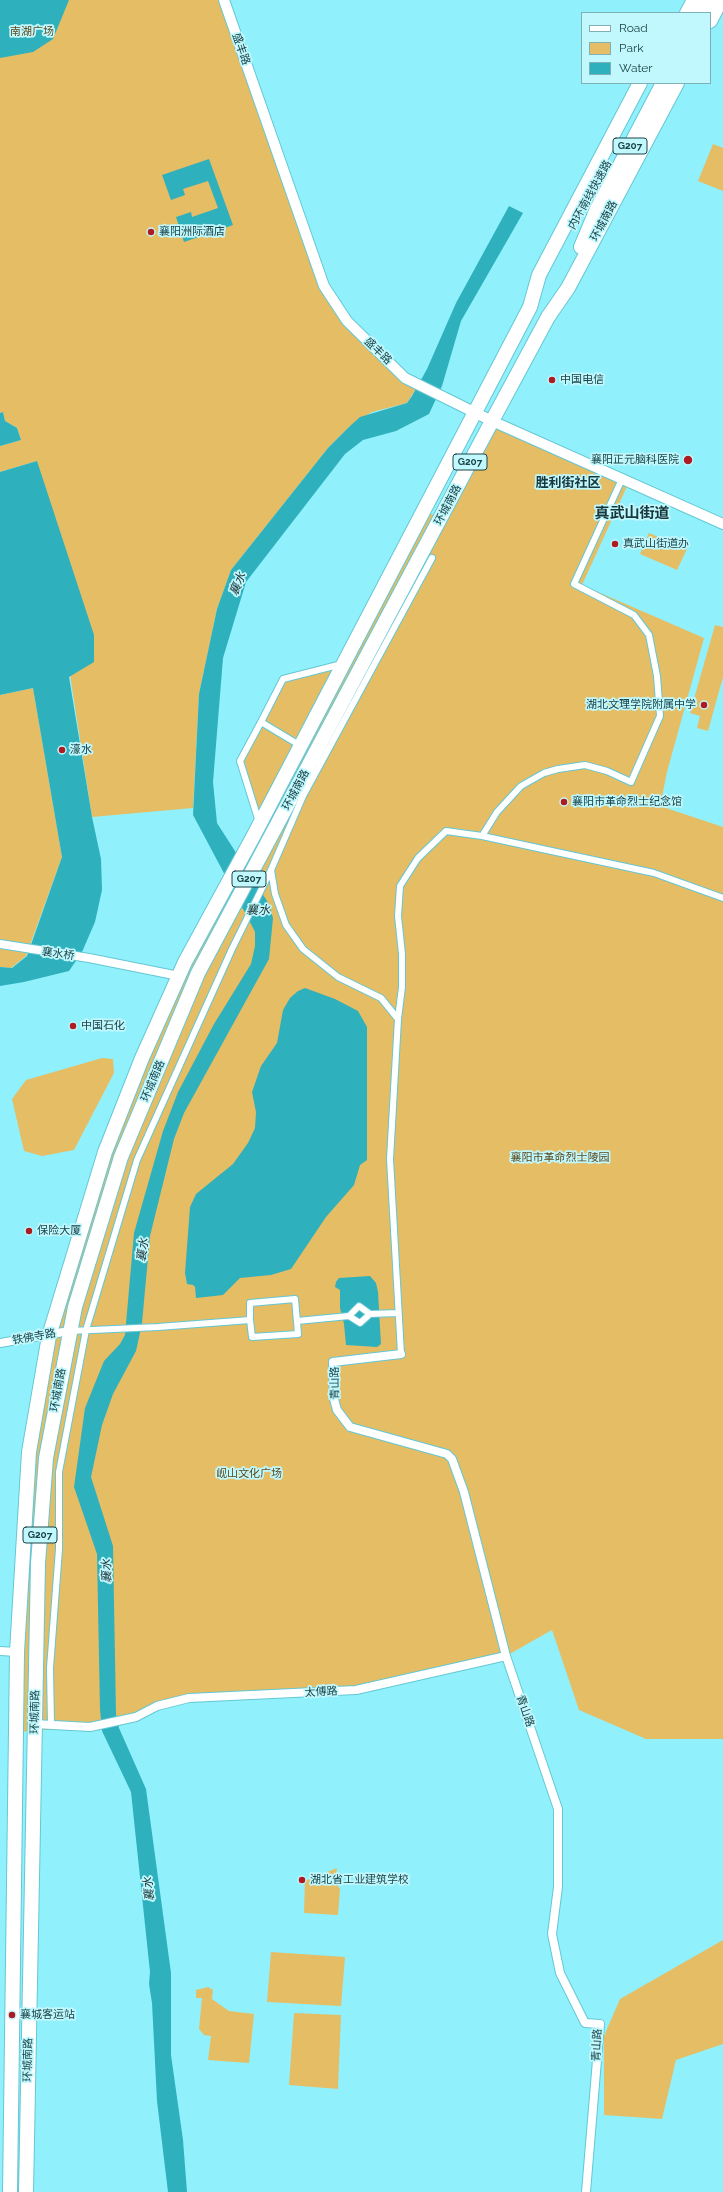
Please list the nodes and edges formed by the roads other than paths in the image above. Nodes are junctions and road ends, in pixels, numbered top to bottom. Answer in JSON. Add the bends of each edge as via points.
{"nodes":[{"id":1,"x":224,"y":0,"type":"edge"},
{"id":2,"x":683,"y":0,"type":"edge"},
{"id":3,"x":694,"y":0,"type":"edge"},
{"id":4,"x":707,"y":0,"type":"edge"},
{"id":5,"x":721,"y":0,"type":"edge"},
{"id":6,"x":677,"y":12,"type":"edge"},
{"id":7,"x":688,"y":12,"type":"edge"},
{"id":8,"x":701,"y":12,"type":"edge"},
{"id":9,"x":711,"y":19,"type":"edge"},
{"id":10,"x":639,"y":84,"type":"edge"},
{"id":11,"x":650,"y":84,"type":"edge"},
{"id":12,"x":662,"y":84,"type":"edge"},
{"id":13,"x":676,"y":84,"type":"edge"},
{"id":14,"x":592,"y":205,"type":"junction"},
{"id":15,"x":530,"y":306,"type":"junction"},
{"id":16,"x":548,"y":317,"type":"junction"},
{"id":17,"x":475,"y":413,"type":"junction"},
{"id":18,"x":492,"y":421,"type":"junction"},
{"id":19,"x":622,"y":479,"type":"junction"},
{"id":20,"x":723,"y":524,"type":"edge"},
{"id":21,"x":432,"y":558,"type":"dead end"},
{"id":22,"x":344,"y":663,"type":"junction"},
{"id":23,"x":261,"y":722,"type":"junction"},
{"id":24,"x":301,"y":746,"type":"junction"},
{"id":25,"x":257,"y":829,"type":"junction"},
{"id":26,"x":482,"y":836,"type":"junction"},
{"id":27,"x":271,"y":870,"type":"junction"},
{"id":28,"x":723,"y":898,"type":"edge"},
{"id":29,"x":0,"y":944,"type":"edge"},
{"id":30,"x":179,"y":976,"type":"junction"},
{"id":31,"x":398,"y":1019,"type":"junction"},
{"id":32,"x":398,"y":1313,"type":"junction"},
{"id":33,"x":370,"y":1314,"type":"junction"},
{"id":34,"x":346,"y":1316,"type":"junction"},
{"id":35,"x":250,"y":1320,"type":"junction"},
{"id":36,"x":297,"y":1322,"type":"junction"},
{"id":37,"x":86,"y":1330,"type":"junction"},
{"id":38,"x":69,"y":1331,"type":"junction"},
{"id":39,"x":48,"y":1336,"type":"junction"},
{"id":40,"x":0,"y":1343,"type":"edge"},
{"id":41,"x":401,"y":1354,"type":"joint"},
{"id":42,"x":0,"y":1651,"type":"edge"},
{"id":43,"x":17,"y":1652,"type":"junction"},
{"id":44,"x":506,"y":1656,"type":"junction"},
{"id":45,"x":34,"y":1724,"type":"junction"},
{"id":46,"x":51,"y":1725,"type":"junction"},
{"id":47,"x":12,"y":2096,"type":"junction"},
{"id":48,"x":0,"y":2135,"type":"edge"},
{"id":49,"x":5,"y":2174,"type":"edge"},
{"id":50,"x":26,"y":2174,"type":"junction"},
{"id":51,"x":7,"y":2190,"type":"edge"},
{"id":52,"x":26,"y":2191,"type":"edge"},
{"id":53,"x":586,"y":2192,"type":"edge"}],
"edges":[{"from":1,"to":17,"type":"street","name":"盛丰路","via":[[324,286],[347,321],[405,378]]},
{"from":2,"to":6,"type":"highway"},
{"from":3,"to":7,"type":"highway"},
{"from":4,"to":8,"type":"highway"},
{"from":5,"to":9,"type":"highway"},
{"from":10,"to":15,"type":"highway","name":"环城南路","via":[[539,275]]},
{"from":11,"to":14,"type":"highway","name":"内环南线快速路","number":"G207"},
{"from":12,"to":14,"type":"highway","name":"内环南线快速路","number":"G207"},
{"from":13,"to":16,"type":"highway","name":"环城南路","number":"G207","via":[[568,288]]},
{"from":14,"to":15,"type":"highway","name":"内环南线快速路","number":"G207","via":[[545,274]]},
{"from":14,"to":16,"type":"highway","name":"内环南线快速路","number":"G207","via":[[564,288]]},
{"from":15,"to":17,"type":"highway","name":"环城南路"},
{"from":16,"to":18,"type":"highway","name":"环城南路","number":"G207"},
{"from":17,"to":18,"type":"street","name":"盛丰路"},
{"from":17,"to":22,"type":"highway","name":"环城南路"},
{"from":18,"to":19,"type":"street","name":"盛丰路"},
{"from":18,"to":38,"type":"highway","name":"环城南路","number":"G207","via":[[198,973],[121,1157]]},
{"from":19,"to":20,"type":"street","name":"盛丰路"},
{"from":19,"to":26,"type":"street","via":[[574,584],[634,615],[650,635],[660,716],[631,782],[607,770],[585,766],[544,773],[521,786],[497,812]]},
{"from":21,"to":27,"type":"street","via":[[303,796]]},
{"from":22,"to":23,"type":"street","via":[[283,679]]},
{"from":22,"to":24,"type":"highway","name":"环城南路"},
{"from":23,"to":24,"type":"street"},
{"from":23,"to":25,"type":"street","via":[[240,762]]},
{"from":24,"to":25,"type":"highway","name":"环城南路"},
{"from":25,"to":30,"type":"highway","name":"环城南路","via":[[221,892]]},
{"from":26,"to":28,"type":"street","via":[[654,873]]},
{"from":26,"to":31,"type":"street","via":[[446,831],[418,858],[400,886],[398,916],[402,987]]},
{"from":27,"to":31,"type":"street","via":[[275,894],[286,925],[302,949],[338,977],[381,998]]},
{"from":27,"to":37,"type":"street","via":[[137,1160]]},
{"from":29,"to":30,"type":"street","name":"襄水桥"},
{"from":30,"to":39,"type":"highway","name":"环城南路","via":[[142,1058],[105,1152]]},
{"from":31,"to":32,"type":"street","via":[[390,1159]]},
{"from":32,"to":33,"type":"street"},
{"from":32,"to":41,"type":"street"},
{"from":33,"to":34,"type":"street","via":[[359,1306]]},
{"from":33,"to":34,"type":"street","via":[[360,1324]]},
{"from":34,"to":36,"type":"street"},
{"from":35,"to":36,"type":"street","via":[[252,1337],[298,1334]]},
{"from":35,"to":36,"type":"street","via":[[250,1303],[295,1299]]},
{"from":35,"to":37,"type":"street"},
{"from":37,"to":38,"type":"street"},
{"from":37,"to":46,"type":"street","via":[[59,1472],[59,1549],[50,1668]]},
{"from":38,"to":39,"type":"street","name":"铁佛寺路"},
{"from":38,"to":45,"type":"highway","name":"环城南路","number":"G207","via":[[46,1458],[38,1563]]},
{"from":39,"to":40,"type":"street","name":"铁佛寺路"},
{"from":39,"to":43,"type":"highway","name":"环城南路","via":[[29,1452]]},
{"from":41,"to":44,"type":"street","name":"青山路","via":[[333,1362],[334,1399],[350,1427],[447,1454],[452,1459],[464,1492]]},
{"from":42,"to":43,"type":"street"},
{"from":43,"to":47,"type":"highway","name":"环城南路"},
{"from":44,"to":46,"type":"street","name":"太傅路","via":[[356,1690],[190,1698],[157,1706],[136,1717],[90,1727]]},
{"from":44,"to":53,"type":"street","name":"青山路","via":[[558,1809],[558,1887],[552,1934],[560,1973],[585,2023],[600,2024]]},
{"from":45,"to":46,"type":"street","name":"太傅路"},
{"from":45,"to":50,"type":"highway","name":"环城南路","number":"G207"},
{"from":47,"to":48,"type":"highway"},
{"from":47,"to":49,"type":"highway","name":"环城南路"},
{"from":49,"to":50,"type":"highway"},
{"from":49,"to":51,"type":"highway","name":"环城南路"},
{"from":50,"to":52,"type":"highway","name":"环城南路","number":"G207"},
{"from":51,"to":52,"type":"highway","number":"G207"}]}
